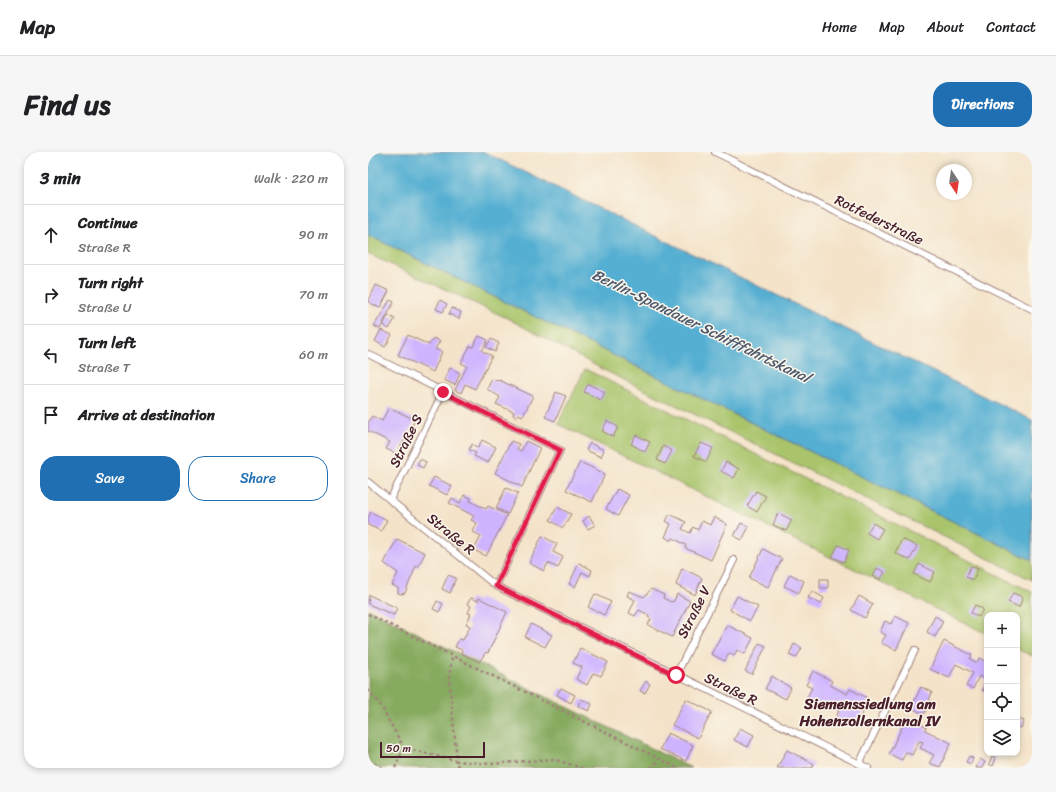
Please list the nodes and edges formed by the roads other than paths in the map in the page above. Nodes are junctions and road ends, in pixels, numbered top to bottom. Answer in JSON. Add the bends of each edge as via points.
{"nodes":[{"id":1,"x":715,"y":152,"type":"edge"},
{"id":2,"x":1032,"y":309,"type":"edge"},
{"id":3,"x":368,"y":354,"type":"edge"},
{"id":4,"x":443,"y":392,"type":"junction"},
{"id":5,"x":368,"y":482,"type":"edge"},
{"id":6,"x":390,"y":500,"type":"junction"},
{"id":7,"x":734,"y":560,"type":"dead end"},
{"id":8,"x":496,"y":586,"type":"junction"},
{"id":9,"x":915,"y":650,"type":"dead end"},
{"id":10,"x":676,"y":675,"type":"junction"},
{"id":11,"x":859,"y":764,"type":"junction"},
{"id":12,"x":868,"y":768,"type":"edge"}],
"edges":[{"from":1,"to":2,"type":"lane","name":"Rotfederstraße"},
{"from":3,"to":4,"type":"lane"},
{"from":4,"to":6,"type":"lane","name":"Straße S"},
{"from":4,"to":8,"type":"lane","via":[[560,450]]},
{"from":5,"to":6,"type":"lane","name":"Straße R"},
{"from":6,"to":8,"type":"lane","name":"Straße R"},
{"from":7,"to":10,"type":"lane","name":"Straße V"},
{"from":8,"to":10,"type":"lane","name":"Straße R"},
{"from":9,"to":11,"type":"lane"},
{"from":10,"to":11,"type":"lane","name":"Straße R"},
{"from":11,"to":12,"type":"lane","name":"Straße R"}]}
